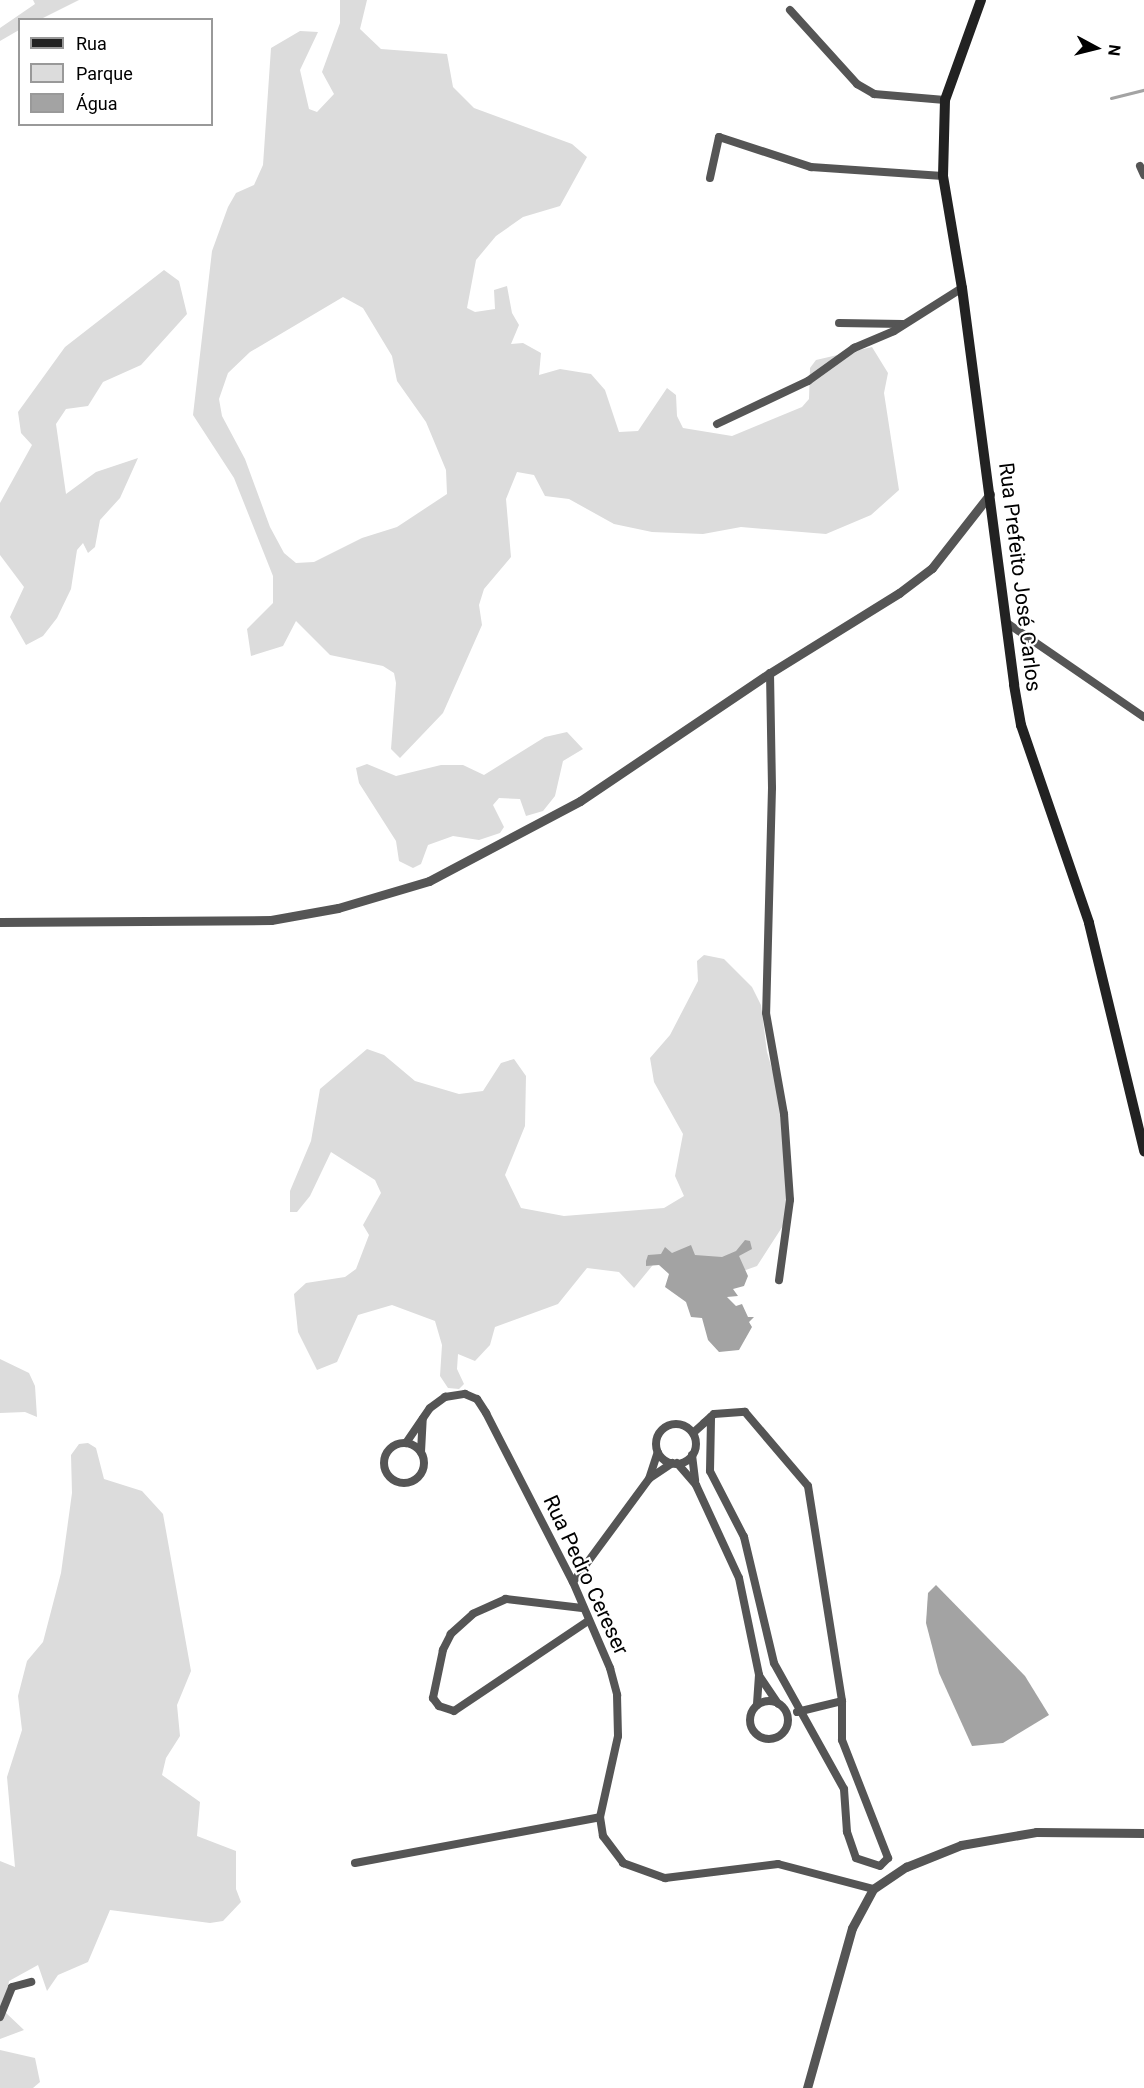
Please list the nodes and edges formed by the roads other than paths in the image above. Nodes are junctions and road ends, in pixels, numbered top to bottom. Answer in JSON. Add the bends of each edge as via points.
{"nodes":[{"id":1,"x":981,"y":0,"type":"edge"},
{"id":2,"x":790,"y":10,"type":"dead end"},
{"id":3,"x":945,"y":100,"type":"junction"},
{"id":4,"x":1140,"y":166,"type":"dead end"},
{"id":5,"x":1144,"y":175,"type":"edge"},
{"id":6,"x":943,"y":176,"type":"junction"},
{"id":7,"x":710,"y":178,"type":"dead end"},
{"id":8,"x":962,"y":288,"type":"junction"},
{"id":9,"x":839,"y":323,"type":"dead end"},
{"id":10,"x":908,"y":323,"type":"junction"},
{"id":11,"x":717,"y":424,"type":"dead end"},
{"id":12,"x":990,"y":494,"type":"junction"},
{"id":13,"x":1007,"y":623,"type":"junction"},
{"id":14,"x":770,"y":673,"type":"junction"},
{"id":15,"x":1144,"y":717,"type":"edge"},
{"id":16,"x":0,"y":922,"type":"edge"},
{"id":17,"x":1144,"y":1151,"type":"edge"},
{"id":18,"x":779,"y":1280,"type":"dead end"},
{"id":19,"x":711,"y":1417,"type":"junction"},
{"id":20,"x":424,"y":1418,"type":"junction"},
{"id":21,"x":693,"y":1433,"type":"junction"},
{"id":22,"x":406,"y":1443,"type":"junction"},
{"id":23,"x":421,"y":1452,"type":"junction"},
{"id":24,"x":658,"y":1452,"type":"junction"},
{"id":25,"x":692,"y":1455,"type":"junction"},
{"id":26,"x":674,"y":1463,"type":"junction"},
{"id":27,"x":649,"y":1479,"type":"junction"},
{"id":28,"x":696,"y":1485,"type":"junction"},
{"id":29,"x":573,"y":1582,"type":"junction"},
{"id":30,"x":582,"y":1608,"type":"junction"},
{"id":31,"x":588,"y":1621,"type":"junction"},
{"id":32,"x":759,"y":1676,"type":"junction"},
{"id":33,"x":842,"y":1701,"type":"junction"},
{"id":34,"x":778,"y":1704,"type":"junction"},
{"id":35,"x":757,"y":1706,"type":"junction"},
{"id":36,"x":797,"y":1712,"type":"junction"},
{"id":37,"x":600,"y":1817,"type":"junction"},
{"id":38,"x":1144,"y":1833,"type":"edge"},
{"id":39,"x":355,"y":1863,"type":"dead end"},
{"id":40,"x":873,"y":1889,"type":"junction"},
{"id":41,"x":31,"y":1982,"type":"dead end"},
{"id":42,"x":0,"y":2017,"type":"edge"},
{"id":43,"x":807,"y":2088,"type":"edge"}],
"edges":[{"from":1,"to":3,"type":"main road","name":"Rua Prefeito José Carlos"},
{"from":2,"to":3,"type":"street","via":[[857,84],[874,94]]},
{"from":3,"to":6,"type":"main road","name":"Rua Prefeito José Carlos"},
{"from":4,"to":5,"type":"street"},
{"from":6,"to":7,"type":"street","via":[[811,167],[719,137]]},
{"from":6,"to":8,"type":"main road","name":"Rua Prefeito José Carlos"},
{"from":8,"to":10,"type":"street"},
{"from":8,"to":12,"type":"main road","name":"Rua Prefeito José Carlos"},
{"from":9,"to":10,"type":"street"},
{"from":10,"to":11,"type":"street","via":[[854,348],[796,387]]},
{"from":12,"to":13,"type":"main road","name":"Rua Prefeito José Carlos"},
{"from":12,"to":14,"type":"street","via":[[932,568],[899,594]]},
{"from":13,"to":15,"type":"street"},
{"from":13,"to":17,"type":"main road","name":"Rua Prefeito José Carlos","via":[[1021,725],[1089,923]]},
{"from":14,"to":16,"type":"street","via":[[580,801],[429,881],[338,909],[271,920]]},
{"from":14,"to":18,"type":"street","via":[[772,788],[766,1013],[784,1114],[790,1200]]},
{"from":19,"to":21,"type":"street"},
{"from":19,"to":33,"type":"street","via":[[724,1411],[745,1412],[808,1486]]},
{"from":19,"to":36,"type":"street","via":[[710,1471],[744,1537],[774,1663]]},
{"from":20,"to":22,"type":"street","name":"Rua Pedro Cereser"},
{"from":20,"to":23,"type":"street"},
{"from":20,"to":29,"type":"street","name":"Rua Pedro Cereser","via":[[445,1397],[465,1394],[477,1400]]},
{"from":21,"to":24,"type":"street","via":[[682,1425],[669,1425],[659,1433]]},
{"from":21,"to":25,"type":"street"},
{"from":22,"to":23,"type":"street"},
{"from":22,"to":23,"type":"street","via":[[391,1448],[385,1457],[384,1468],[394,1481],[404,1484],[418,1477],[424,1468]]},
{"from":24,"to":26,"type":"street"},
{"from":24,"to":27,"type":"street"},
{"from":25,"to":26,"type":"street"},
{"from":25,"to":28,"type":"street"},
{"from":26,"to":27,"type":"street"},
{"from":26,"to":28,"type":"street"},
{"from":27,"to":29,"type":"street"},
{"from":28,"to":32,"type":"street","via":[[739,1578]]},
{"from":29,"to":30,"type":"street","name":"Rua Pedro Cereser"},
{"from":30,"to":31,"type":"street","name":"Rua Pedro Cereser"},
{"from":30,"to":31,"type":"street","via":[[506,1599],[462,1622],[443,1650],[433,1686],[439,1706],[454,1711]]},
{"from":31,"to":37,"type":"street","name":"Rua Pedro Cereser","via":[[610,1668],[619,1713],[618,1736]]},
{"from":32,"to":34,"type":"street"},
{"from":32,"to":35,"type":"street"},
{"from":33,"to":36,"type":"street"},
{"from":33,"to":36,"type":"street","via":[[842,1740],[849,1766],[888,1858],[880,1866],[856,1858],[847,1832],[844,1789]]},
{"from":34,"to":35,"type":"street"},
{"from":34,"to":35,"type":"street","via":[[788,1724],[780,1736],[768,1740],[750,1727]]},
{"from":37,"to":39,"type":"street"},
{"from":37,"to":40,"type":"street","via":[[612,1853],[622,1863],[651,1876],[681,1878],[778,1864]]},
{"from":38,"to":40,"type":"street","via":[[1047,1831],[961,1845],[906,1868]]},
{"from":40,"to":43,"type":"street","via":[[852,1929]]},
{"from":41,"to":42,"type":"street","via":[[12,1987]]}]}
